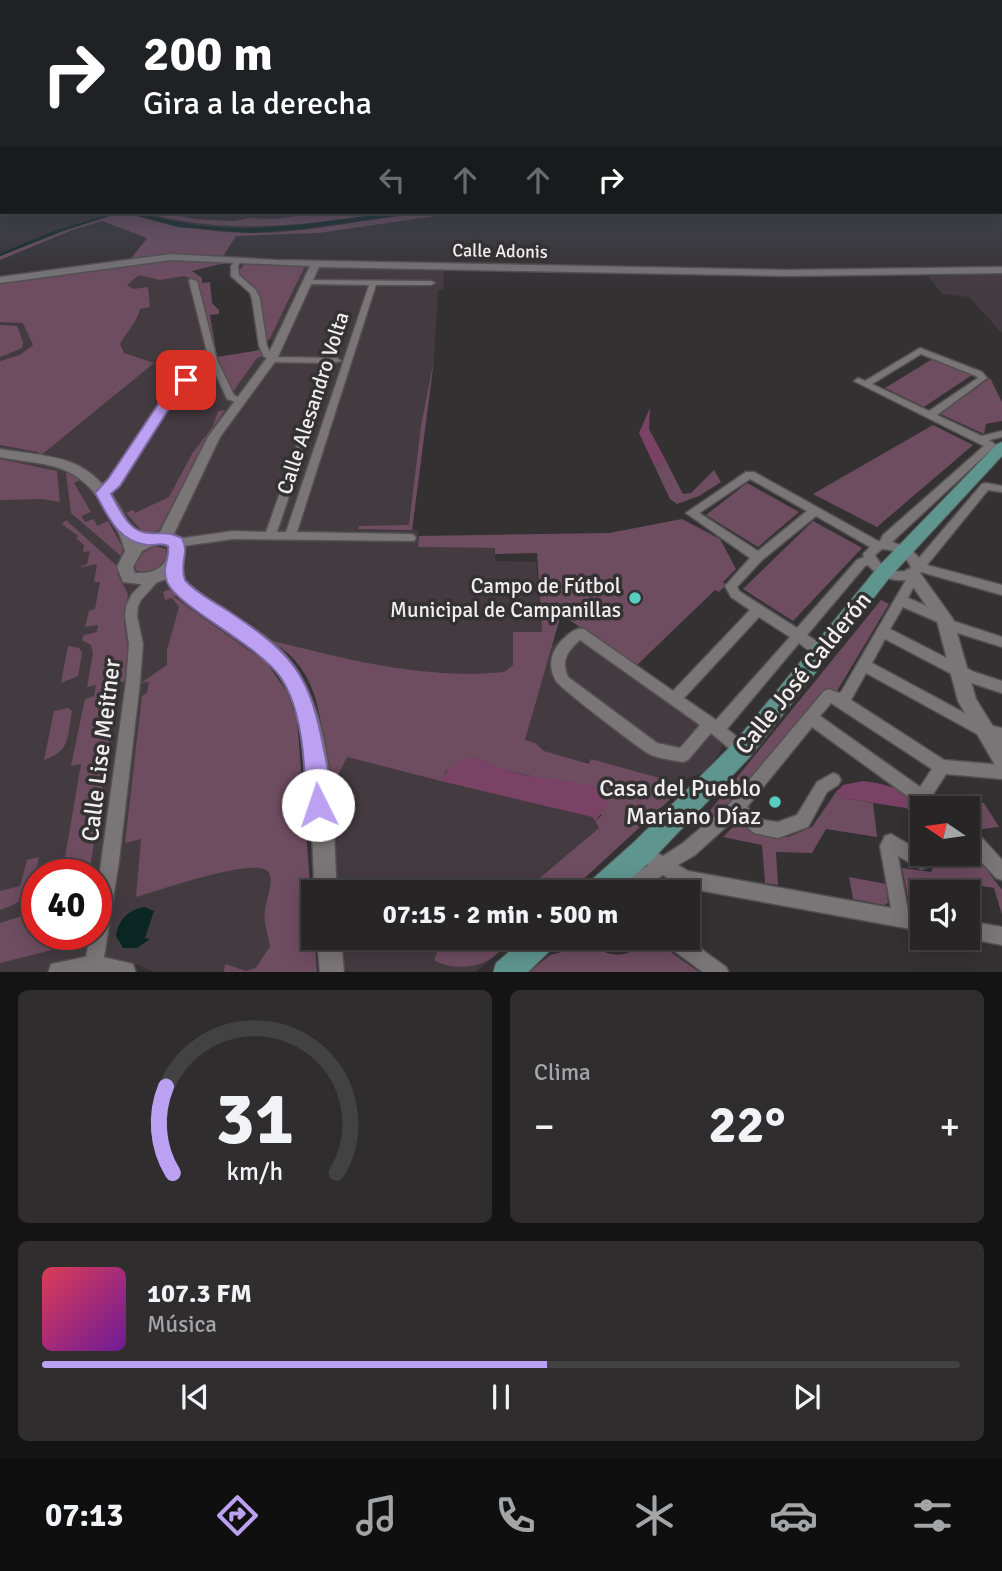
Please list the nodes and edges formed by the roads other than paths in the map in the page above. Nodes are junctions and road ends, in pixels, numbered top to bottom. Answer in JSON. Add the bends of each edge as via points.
{"nodes":[{"id":1,"x":238,"y":261,"type":"junction"},
{"id":2,"x":316,"y":264,"type":"junction"},
{"id":3,"x":1002,"y":270,"type":"edge"},
{"id":4,"x":0,"y":280,"type":"edge"},
{"id":5,"x":192,"y":281,"type":"dead end"},
{"id":6,"x":307,"y":282,"type":"junction"},
{"id":7,"x":373,"y":283,"type":"junction"},
{"id":8,"x":431,"y":283,"type":"dead end"},
{"id":9,"x":272,"y":357,"type":"junction"},
{"id":10,"x":331,"y":361,"type":"junction"},
{"id":11,"x":347,"y":361,"type":"junction"},
{"id":12,"x":186,"y":380,"type":"dead end"},
{"id":13,"x":242,"y":401,"type":"junction"},
{"id":14,"x":929,"y":416,"type":"junction"},
{"id":15,"x":995,"y":443,"type":"edge"},
{"id":16,"x":0,"y":453,"type":"edge"},
{"id":17,"x":1002,"y":489,"type":"edge"},
{"id":18,"x":103,"y":493,"type":"junction"},
{"id":19,"x":816,"y":510,"type":"junction"},
{"id":20,"x":123,"y":527,"type":"junction"},
{"id":21,"x":270,"y":536,"type":"junction"},
{"id":22,"x":290,"y":536,"type":"junction"},
{"id":23,"x":410,"y":538,"type":"dead end"},
{"id":24,"x":148,"y":540,"type":"junction"},
{"id":25,"x":171,"y":540,"type":"junction"},
{"id":26,"x":881,"y":545,"type":"junction"},
{"id":27,"x":132,"y":551,"type":"junction"},
{"id":28,"x":905,"y":551,"type":"junction"},
{"id":29,"x":758,"y":557,"type":"junction"},
{"id":30,"x":877,"y":566,"type":"junction"},
{"id":31,"x":172,"y":567,"type":"junction"},
{"id":32,"x":915,"y":573,"type":"junction"},
{"id":33,"x":152,"y":581,"type":"junction"},
{"id":34,"x":183,"y":590,"type":"junction"},
{"id":35,"x":1002,"y":590,"type":"edge"},
{"id":36,"x":902,"y":601,"type":"junction"},
{"id":37,"x":758,"y":610,"type":"junction"},
{"id":38,"x":945,"y":622,"type":"junction"},
{"id":39,"x":884,"y":632,"type":"junction"},
{"id":40,"x":797,"y":636,"type":"junction"},
{"id":41,"x":1002,"y":642,"type":"edge"},
{"id":42,"x":821,"y":651,"type":"junction"},
{"id":43,"x":865,"y":666,"type":"junction"},
{"id":44,"x":957,"y":669,"type":"junction"},
{"id":45,"x":1002,"y":687,"type":"edge"},
{"id":46,"x":674,"y":699,"type":"junction"},
{"id":47,"x":841,"y":701,"type":"junction"},
{"id":48,"x":811,"y":718,"type":"junction"},
{"id":49,"x":713,"y":727,"type":"junction"},
{"id":50,"x":982,"y":729,"type":"junction"},
{"id":51,"x":1002,"y":735,"type":"edge"},
{"id":52,"x":742,"y":750,"type":"junction"},
{"id":53,"x":1002,"y":759,"type":"edge"},
{"id":54,"x":942,"y":767,"type":"junction"},
{"id":55,"x":1002,"y":772,"type":"edge"},
{"id":56,"x":833,"y":780,"type":"dead end"},
{"id":57,"x":921,"y":796,"type":"edge"},
{"id":58,"x":923,"y":796,"type":"edge"},
{"id":59,"x":736,"y":808,"type":"junction"},
{"id":60,"x":980,"y":848,"type":"edge"},
{"id":61,"x":642,"y":852,"type":"junction"},
{"id":62,"x":910,"y":854,"type":"edge"},
{"id":63,"x":664,"y":867,"type":"junction"},
{"id":64,"x":1002,"y":872,"type":"edge"},
{"id":65,"x":685,"y":879,"type":"joint"},
{"id":66,"x":325,"y":880,"type":"edge"},
{"id":67,"x":610,"y":880,"type":"edge"},
{"id":68,"x":642,"y":880,"type":"edge"},
{"id":69,"x":901,"y":918,"type":"junction"},
{"id":70,"x":910,"y":920,"type":"edge"},
{"id":71,"x":980,"y":932,"type":"edge"},
{"id":72,"x":1002,"y":936,"type":"edge"},
{"id":73,"x":331,"y":950,"type":"edge"},
{"id":74,"x":531,"y":950,"type":"edge"},
{"id":75,"x":688,"y":950,"type":"edge"},
{"id":76,"x":93,"y":970,"type":"edge"},
{"id":77,"x":60,"y":972,"type":"edge"},
{"id":78,"x":124,"y":972,"type":"edge"},
{"id":79,"x":332,"y":972,"type":"edge"},
{"id":80,"x":506,"y":972,"type":"edge"},
{"id":81,"x":720,"y":972,"type":"edge"}],
"edges":[{"from":1,"to":2,"type":"street","name":"Calle Adonis"},
{"from":1,"to":4,"type":"street","name":"Calle Adonis","via":[[158,258]]},
{"from":1,"to":9,"type":"street","via":[[235,276],[253,292],[263,346]]},
{"from":2,"to":3,"type":"street","name":"Calle Adonis","via":[[826,273]]},
{"from":2,"to":6,"type":"street"},
{"from":5,"to":13,"type":"street","via":[[213,360],[230,397]]},
{"from":6,"to":7,"type":"street"},
{"from":6,"to":9,"type":"street"},
{"from":7,"to":8,"type":"street"},
{"from":7,"to":11,"type":"street","name":"Calle Alesandro Volta"},
{"from":9,"to":10,"type":"street"},
{"from":9,"to":13,"type":"street"},
{"from":10,"to":11,"type":"street"},
{"from":10,"to":21,"type":"street","name":"Calle Alesandro Volta"},
{"from":11,"to":22,"type":"street","name":"Calle Alesandro Volta"},
{"from":12,"to":18,"type":"street","via":[[176,387]]},
{"from":13,"to":25,"type":"street","via":[[215,437]]},
{"from":14,"to":14,"type":"street","via":[[862,383],[920,351],[982,377]]},
{"from":14,"to":15,"type":"street"},
{"from":15,"to":26,"type":"street"},
{"from":15,"to":28,"type":"main road","name":"Calle José Calderón"},
{"from":16,"to":18,"type":"street","via":[[79,470]]},
{"from":17,"to":32,"type":"street","via":[[986,486]]},
{"from":18,"to":20,"type":"street"},
{"from":19,"to":26,"type":"street"},
{"from":19,"to":29,"type":"street"},
{"from":19,"to":29,"type":"street","via":[[750,474],[692,511],[693,516]]},
{"from":20,"to":24,"type":"street"},
{"from":20,"to":27,"type":"street"},
{"from":21,"to":22,"type":"street"},
{"from":21,"to":25,"type":"street"},
{"from":22,"to":23,"type":"street"},
{"from":24,"to":25,"type":"street"},
{"from":24,"to":27,"type":"street"},
{"from":25,"to":31,"type":"street","via":[[177,553]]},
{"from":26,"to":28,"type":"street"},
{"from":26,"to":30,"type":"street","via":[[871,550]]},
{"from":27,"to":33,"type":"street","via":[[127,560],[129,579]]},
{"from":28,"to":30,"type":"main road","name":"Calle José Calderón"},
{"from":28,"to":32,"type":"street"},
{"from":29,"to":37,"type":"street","via":[[732,586],[735,594]]},
{"from":30,"to":32,"type":"street","via":[[899,577]]},
{"from":30,"to":40,"type":"street","name":"Calle José Calderón","via":[[861,564]]},
{"from":30,"to":42,"type":"main road","name":"Calle José Calderón"},
{"from":31,"to":33,"type":"street"},
{"from":31,"to":34,"type":"street"},
{"from":32,"to":35,"type":"street"},
{"from":32,"to":36,"type":"street"},
{"from":32,"to":38,"type":"street"},
{"from":33,"to":34,"type":"street"},
{"from":33,"to":76,"type":"street","name":"Calle Lise Meitner","via":[[132,606],[133,682]]},
{"from":34,"to":66,"type":"street","via":[[256,640],[278,659],[299,690],[315,762]]},
{"from":36,"to":38,"type":"street"},
{"from":36,"to":39,"type":"street"},
{"from":37,"to":40,"type":"street"},
{"from":37,"to":46,"type":"street"},
{"from":38,"to":41,"type":"street"},
{"from":38,"to":44,"type":"street"},
{"from":39,"to":43,"type":"street"},
{"from":39,"to":44,"type":"street"},
{"from":40,"to":42,"type":"street"},
{"from":40,"to":49,"type":"street","name":"Calle José Calderón"},
{"from":42,"to":52,"type":"main road","name":"Calle José Calderón"},
{"from":43,"to":47,"type":"street"},
{"from":43,"to":50,"type":"street"},
{"from":44,"to":45,"type":"street"},
{"from":44,"to":50,"type":"street"},
{"from":46,"to":49,"type":"street"},
{"from":46,"to":49,"type":"street","name":"Calle José Calderón","via":[[579,633],[558,651],[556,668],[563,681],[654,748],[682,755]]},
{"from":47,"to":48,"type":"street","via":[[829,695]]},
{"from":47,"to":54,"type":"street"},
{"from":48,"to":57,"type":"street"},
{"from":48,"to":59,"type":"street"},
{"from":49,"to":52,"type":"street"},
{"from":50,"to":51,"type":"street"},
{"from":50,"to":53,"type":"street"},
{"from":52,"to":61,"type":"main road","name":"Calle José Calderón"},
{"from":54,"to":55,"type":"street"},
{"from":54,"to":58,"type":"street"},
{"from":56,"to":59,"type":"street","via":[[822,787],[802,821],[778,830],[760,827]]},
{"from":59,"to":63,"type":"street"},
{"from":60,"to":64,"type":"street"},
{"from":61,"to":63,"type":"street"},
{"from":61,"to":67,"type":"main road","name":"Calle José Calderón"},
{"from":62,"to":69,"type":"street","via":[[891,842],[888,846]]},
{"from":63,"to":65,"type":"street"},
{"from":63,"to":68,"type":"street"},
{"from":65,"to":69,"type":"street"},
{"from":69,"to":70,"type":"street"},
{"from":71,"to":72,"type":"street"},
{"from":73,"to":79,"type":"street"},
{"from":74,"to":80,"type":"main road"},
{"from":75,"to":81,"type":"street"},
{"from":76,"to":77,"type":"street"},
{"from":76,"to":78,"type":"street"}]}
